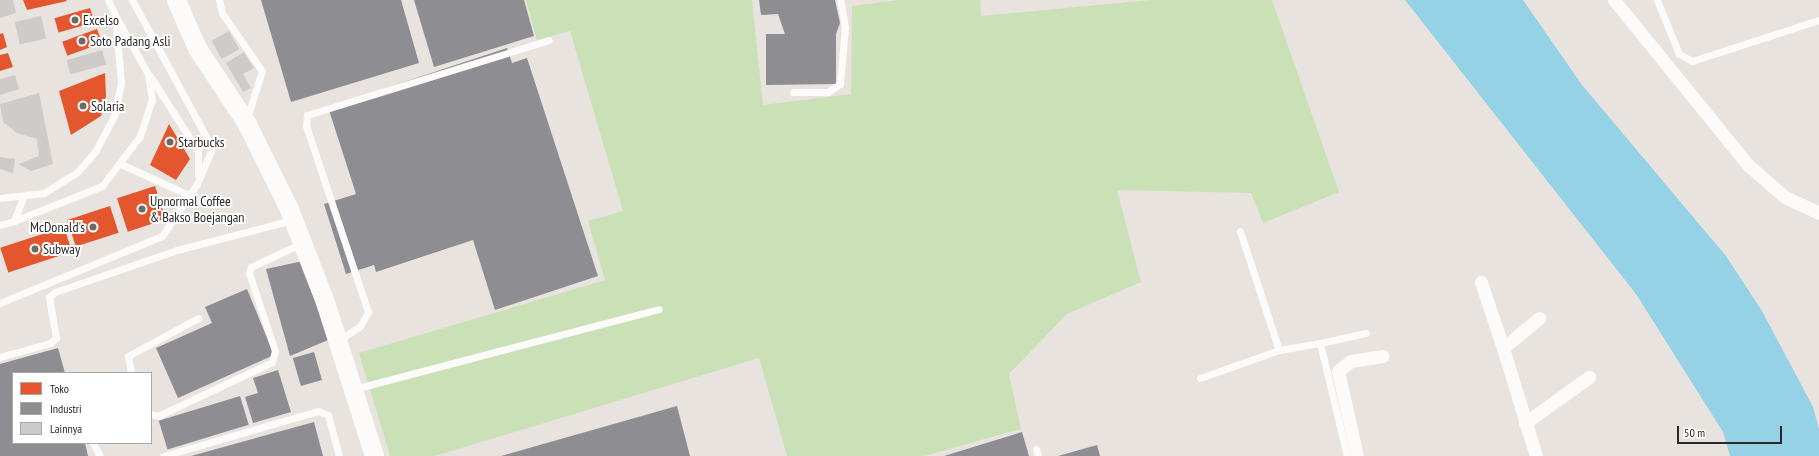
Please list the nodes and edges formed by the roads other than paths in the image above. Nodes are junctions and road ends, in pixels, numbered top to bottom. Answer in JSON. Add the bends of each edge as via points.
{"nodes":[{"id":1,"x":108,"y":0,"type":"edge"},
{"id":2,"x":132,"y":0,"type":"edge"},
{"id":3,"x":176,"y":0,"type":"edge"},
{"id":4,"x":218,"y":0,"type":"edge"},
{"id":5,"x":840,"y":0,"type":"edge"},
{"id":6,"x":1614,"y":0,"type":"edge"},
{"id":7,"x":1657,"y":0,"type":"edge"},
{"id":8,"x":115,"y":15,"type":"junction"},
{"id":9,"x":1819,"y":20,"type":"edge"},
{"id":10,"x":548,"y":40,"type":"dead end"},
{"id":11,"x":148,"y":74,"type":"junction"},
{"id":12,"x":793,"y":92,"type":"dead end"},
{"id":13,"x":246,"y":122,"type":"junction"},
{"id":14,"x":121,"y":164,"type":"junction"},
{"id":15,"x":196,"y":184,"type":"junction"},
{"id":16,"x":191,"y":196,"type":"junction"},
{"id":17,"x":23,"y":198,"type":"junction"},
{"id":18,"x":1,"y":199,"type":"edge"},
{"id":19,"x":1819,"y":213,"type":"edge"},
{"id":20,"x":293,"y":220,"type":"junction"},
{"id":21,"x":14,"y":221,"type":"junction"},
{"id":22,"x":0,"y":225,"type":"edge"},
{"id":23,"x":1240,"y":231,"type":"dead end"},
{"id":24,"x":302,"y":243,"type":"junction"},
{"id":25,"x":1481,"y":282,"type":"dead end"},
{"id":26,"x":0,"y":303,"type":"edge"},
{"id":27,"x":659,"y":309,"type":"dead end"},
{"id":28,"x":198,"y":318,"type":"dead end"},
{"id":29,"x":1539,"y":318,"type":"dead end"},
{"id":30,"x":1366,"y":333,"type":"dead end"},
{"id":31,"x":338,"y":341,"type":"junction"},
{"id":32,"x":1320,"y":343,"type":"junction"},
{"id":33,"x":1503,"y":348,"type":"junction"},
{"id":34,"x":1279,"y":350,"type":"junction"},
{"id":35,"x":1383,"y":356,"type":"dead end"},
{"id":36,"x":0,"y":357,"type":"edge"},
{"id":37,"x":131,"y":372,"type":"edge"},
{"id":38,"x":1589,"y":377,"type":"dead end"},
{"id":39,"x":1200,"y":378,"type":"dead end"},
{"id":40,"x":354,"y":390,"type":"junction"},
{"id":41,"x":152,"y":414,"type":"edge"},
{"id":42,"x":1526,"y":423,"type":"junction"},
{"id":43,"x":94,"y":444,"type":"edge"},
{"id":44,"x":100,"y":456,"type":"edge"},
{"id":45,"x":163,"y":456,"type":"edge"},
{"id":46,"x":339,"y":456,"type":"edge"},
{"id":47,"x":374,"y":456,"type":"edge"},
{"id":48,"x":1347,"y":456,"type":"edge"},
{"id":49,"x":1357,"y":456,"type":"edge"},
{"id":50,"x":1536,"y":456,"type":"edge"}],
"edges":[{"from":1,"to":8,"type":"lane"},
{"from":2,"to":15,"type":"lane","via":[[210,144],[211,151]]},
{"from":3,"to":13,"type":"street","via":[[196,48]]},
{"from":4,"to":13,"type":"lane","via":[[222,13],[262,71]]},
{"from":5,"to":12,"type":"lane","via":[[845,27],[840,84],[828,92]]},
{"from":6,"to":19,"type":"street","via":[[1748,165],[1785,197]]},
{"from":7,"to":9,"type":"lane","via":[[1679,54],[1692,61]]},
{"from":8,"to":11,"type":"lane"},
{"from":8,"to":17,"type":"lane","via":[[119,99],[95,152],[61,185]]},
{"from":10,"to":31,"type":"lane","via":[[307,115],[306,126],[368,312],[360,326]]},
{"from":11,"to":14,"type":"lane","via":[[152,100],[140,136]]},
{"from":11,"to":15,"type":"lane","via":[[198,151]]},
{"from":13,"to":20,"type":"street","via":[[270,165]]},
{"from":14,"to":16,"type":"lane"},
{"from":14,"to":21,"type":"lane","via":[[102,186]]},
{"from":15,"to":16,"type":"lane"},
{"from":16,"to":26,"type":"lane","via":[[162,236]]},
{"from":17,"to":18,"type":"lane"},
{"from":17,"to":21,"type":"lane"},
{"from":20,"to":24,"type":"street"},
{"from":20,"to":36,"type":"lane","via":[[177,250],[55,292],[49,296],[56,338],[50,343]]},
{"from":21,"to":22,"type":"lane"},
{"from":23,"to":34,"type":"lane"},
{"from":24,"to":31,"type":"street"},
{"from":24,"to":41,"type":"lane","via":[[251,267],[249,273],[276,351],[272,362],[158,416]]},
{"from":25,"to":33,"type":"street"},
{"from":27,"to":40,"type":"lane"},
{"from":28,"to":37,"type":"lane","via":[[128,356]]},
{"from":29,"to":33,"type":"street"},
{"from":30,"to":32,"type":"lane"},
{"from":31,"to":40,"type":"street"},
{"from":32,"to":34,"type":"lane"},
{"from":32,"to":48,"type":"lane"},
{"from":33,"to":42,"type":"street"},
{"from":34,"to":39,"type":"lane"},
{"from":35,"to":49,"type":"street","via":[[1351,361],[1338,371]]},
{"from":38,"to":42,"type":"street"},
{"from":40,"to":47,"type":"street"},
{"from":42,"to":50,"type":"street"},
{"from":43,"to":44,"type":"lane"},
{"from":45,"to":46,"type":"lane","via":[[318,411],[328,415]]}]}
